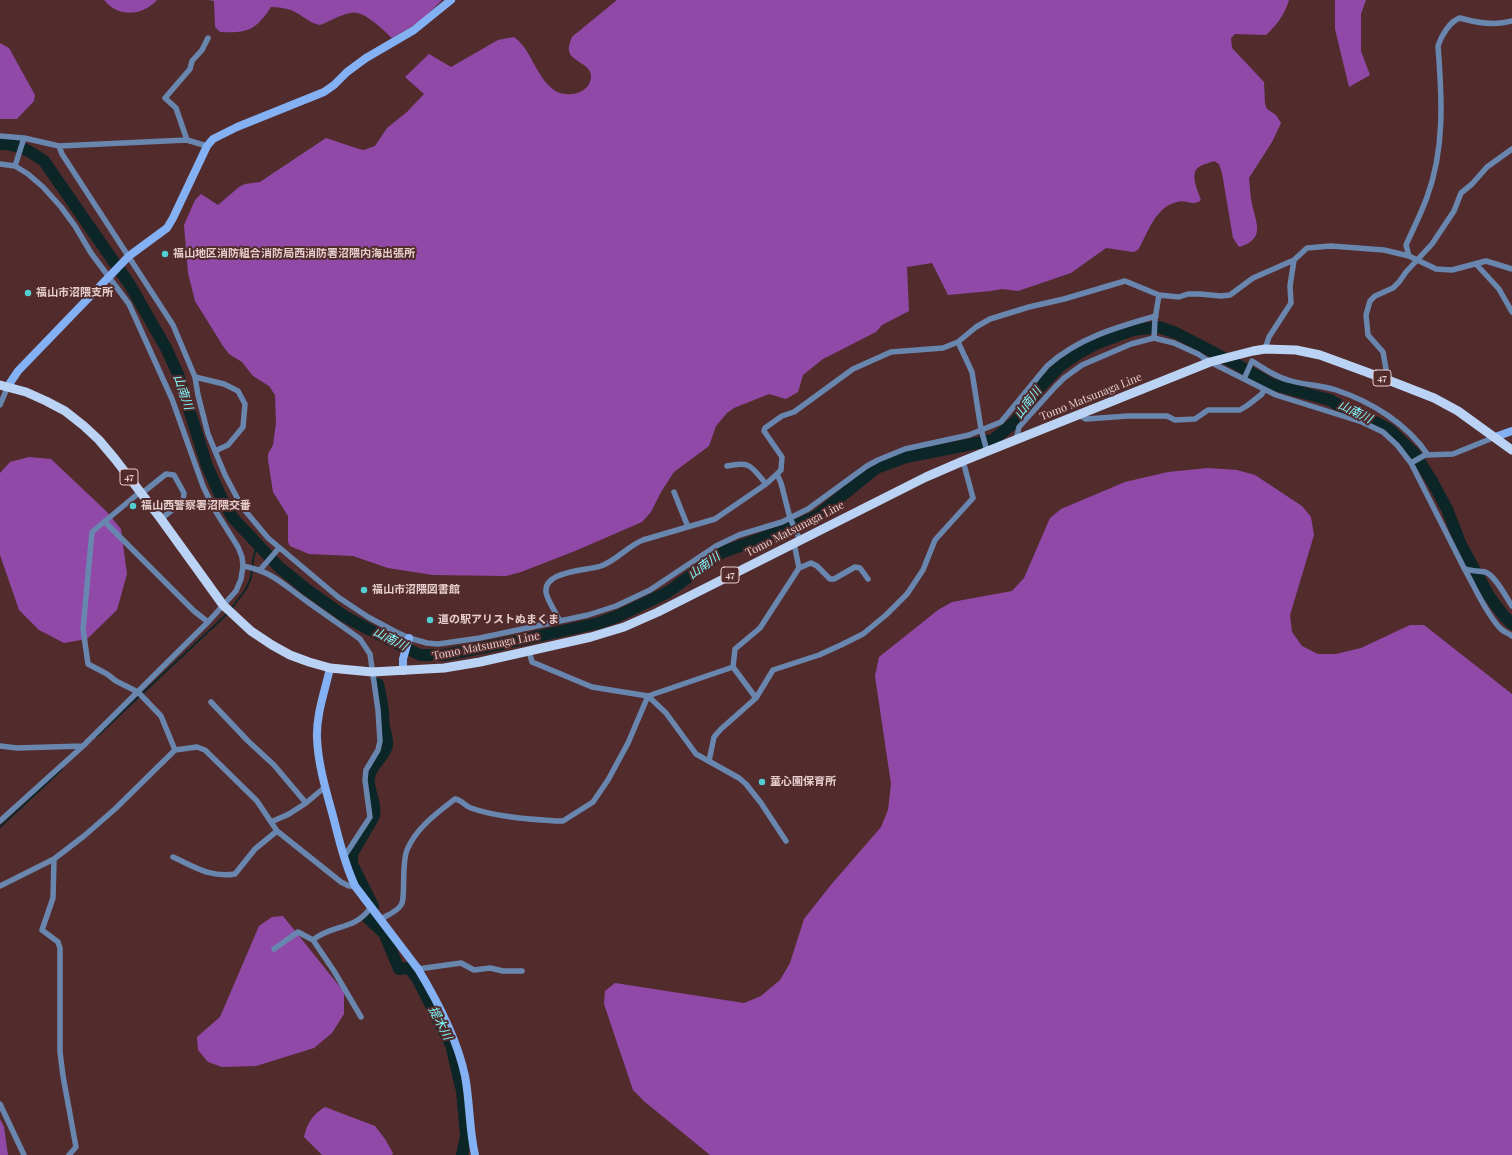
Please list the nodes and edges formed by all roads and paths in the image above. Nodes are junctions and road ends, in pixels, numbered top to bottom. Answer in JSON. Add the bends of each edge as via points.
{"nodes":[{"id":1,"x":451,"y":0,"type":"edge"},
{"id":2,"x":1512,"y":21,"type":"edge"},
{"id":3,"x":208,"y":38,"type":"dead end"},
{"id":4,"x":0,"y":136,"type":"edge"},
{"id":5,"x":23,"y":140,"type":"junction"},
{"id":6,"x":187,"y":140,"type":"junction"},
{"id":7,"x":59,"y":146,"type":"junction"},
{"id":8,"x":207,"y":146,"type":"junction"},
{"id":9,"x":1512,"y":148,"type":"edge"},
{"id":10,"x":0,"y":164,"type":"edge"},
{"id":11,"x":15,"y":166,"type":"junction"},
{"id":12,"x":1409,"y":256,"type":"junction"},
{"id":13,"x":128,"y":257,"type":"junction"},
{"id":14,"x":1294,"y":260,"type":"junction"},
{"id":15,"x":1416,"y":261,"type":"junction"},
{"id":16,"x":1476,"y":264,"type":"junction"},
{"id":17,"x":1512,"y":269,"type":"edge"},
{"id":18,"x":111,"y":275,"type":"junction"},
{"id":19,"x":1159,"y":295,"type":"junction"},
{"id":20,"x":1512,"y":312,"type":"edge"},
{"id":21,"x":1156,"y":317,"type":"junction"},
{"id":22,"x":1154,"y":336,"type":"junction"},
{"id":23,"x":958,"y":342,"type":"junction"},
{"id":24,"x":1265,"y":349,"type":"junction"},
{"id":25,"x":1212,"y":361,"type":"junction"},
{"id":26,"x":195,"y":376,"type":"junction"},
{"id":27,"x":1244,"y":377,"type":"junction"},
{"id":28,"x":1388,"y":380,"type":"junction"},
{"id":29,"x":4,"y":385,"type":"edge"},
{"id":30,"x":1264,"y":388,"type":"junction"},
{"id":31,"x":0,"y":405,"type":"edge"},
{"id":32,"x":1079,"y":415,"type":"junction"},
{"id":33,"x":981,"y":431,"type":"junction"},
{"id":34,"x":1512,"y":431,"type":"edge"},
{"id":35,"x":1495,"y":437,"type":"junction"},
{"id":36,"x":1016,"y":440,"type":"junction"},
{"id":37,"x":986,"y":449,"type":"junction"},
{"id":38,"x":1512,"y":450,"type":"edge"},
{"id":39,"x":215,"y":451,"type":"junction"},
{"id":40,"x":1427,"y":455,"type":"junction"},
{"id":41,"x":963,"y":461,"type":"junction"},
{"id":42,"x":1413,"y":462,"type":"junction"},
{"id":43,"x":727,"y":466,"type":"dead end"},
{"id":44,"x":777,"y":474,"type":"junction"},
{"id":45,"x":766,"y":484,"type":"junction"},
{"id":46,"x":140,"y":492,"type":"junction"},
{"id":47,"x":674,"y":492,"type":"dead end"},
{"id":48,"x":161,"y":519,"type":"junction"},
{"id":49,"x":791,"y":520,"type":"junction"},
{"id":50,"x":105,"y":522,"type":"junction"},
{"id":51,"x":688,"y":527,"type":"junction"},
{"id":52,"x":797,"y":538,"type":"junction"},
{"id":53,"x":277,"y":550,"type":"junction"},
{"id":54,"x":246,"y":567,"type":"junction"},
{"id":55,"x":260,"y":568,"type":"junction"},
{"id":56,"x":799,"y":568,"type":"junction"},
{"id":57,"x":1465,"y":569,"type":"junction"},
{"id":58,"x":868,"y":579,"type":"dead end"},
{"id":59,"x":224,"y":606,"type":"junction"},
{"id":60,"x":1512,"y":606,"type":"edge"},
{"id":61,"x":560,"y":621,"type":"junction"},
{"id":62,"x":208,"y":622,"type":"junction"},
{"id":63,"x":1512,"y":636,"type":"edge"},
{"id":64,"x":409,"y":640,"type":"junction"},
{"id":65,"x":529,"y":652,"type":"junction"},
{"id":66,"x":733,"y":667,"type":"junction"},
{"id":67,"x":330,"y":668,"type":"junction"},
{"id":68,"x":403,"y":671,"type":"junction"},
{"id":69,"x":372,"y":672,"type":"junction"},
{"id":70,"x":139,"y":694,"type":"junction"},
{"id":71,"x":648,"y":696,"type":"junction"},
{"id":72,"x":756,"y":698,"type":"junction"},
{"id":73,"x":211,"y":702,"type":"dead end"},
{"id":74,"x":0,"y":746,"type":"edge"},
{"id":75,"x":83,"y":746,"type":"junction"},
{"id":76,"x":175,"y":750,"type":"junction"},
{"id":77,"x":709,"y":761,"type":"junction"},
{"id":78,"x":325,"y":787,"type":"junction"},
{"id":79,"x":306,"y":803,"type":"junction"},
{"id":80,"x":0,"y":821,"type":"edge"},
{"id":81,"x":271,"y":822,"type":"junction"},
{"id":82,"x":277,"y":831,"type":"junction"},
{"id":83,"x":786,"y":841,"type":"dead end"},
{"id":84,"x":173,"y":857,"type":"dead end"},
{"id":85,"x":344,"y":857,"type":"junction"},
{"id":86,"x":54,"y":859,"type":"junction"},
{"id":87,"x":0,"y":886,"type":"edge"},
{"id":88,"x":355,"y":886,"type":"junction"},
{"id":89,"x":371,"y":907,"type":"junction"},
{"id":90,"x":381,"y":919,"type":"junction"},
{"id":91,"x":313,"y":940,"type":"junction"},
{"id":92,"x":274,"y":949,"type":"dead end"},
{"id":93,"x":418,"y":969,"type":"junction"},
{"id":94,"x":522,"y":971,"type":"dead end"},
{"id":95,"x":361,"y":1017,"type":"dead end"},
{"id":96,"x":0,"y":1104,"type":"edge"},
{"id":97,"x":24,"y":1155,"type":"edge"},
{"id":98,"x":69,"y":1155,"type":"edge"},
{"id":99,"x":475,"y":1155,"type":"edge"}],
"edges":[{"from":1,"to":8,"type":"main road","via":[[414,30],[366,58],[324,92],[237,127],[213,139]]},
{"from":2,"to":12,"type":"street","via":[[1487,24],[1456,19],[1440,40],[1439,146],[1427,198],[1406,245]]},
{"from":3,"to":6,"type":"street","via":[[192,61],[190,69],[165,98],[176,108]]},
{"from":4,"to":5,"type":"street"},
{"from":5,"to":7,"type":"street"},
{"from":5,"to":11,"type":"street"},
{"from":6,"to":7,"type":"street"},
{"from":6,"to":8,"type":"street"},
{"from":7,"to":13,"type":"street"},
{"from":8,"to":13,"type":"main road","via":[[167,228]]},
{"from":9,"to":15,"type":"street","via":[[1487,167],[1461,193],[1454,211],[1432,244]]},
{"from":10,"to":11,"type":"street"},
{"from":11,"to":18,"type":"street","via":[[43,187],[61,207],[91,253]]},
{"from":12,"to":14,"type":"street","via":[[1384,250],[1331,246],[1307,248]]},
{"from":12,"to":15,"type":"street"},
{"from":13,"to":18,"type":"main road"},
{"from":13,"to":26,"type":"street","via":[[173,325]]},
{"from":14,"to":19,"type":"street","via":[[1252,278],[1230,295]]},
{"from":14,"to":24,"type":"street","via":[[1290,286],[1291,303],[1269,337]]},
{"from":15,"to":16,"type":"street","via":[[1436,269],[1452,270]]},
{"from":15,"to":28,"type":"street","via":[[1396,285],[1370,301],[1366,315],[1368,335],[1383,352]]},
{"from":16,"to":17,"type":"street","via":[[1486,260]]},
{"from":16,"to":20,"type":"street","via":[[1499,289]]},
{"from":18,"to":29,"type":"main road"},
{"from":18,"to":54,"type":"street","via":[[129,304],[159,368],[203,486],[238,547]]},
{"from":19,"to":21,"type":"street"},
{"from":19,"to":23,"type":"street","via":[[1125,281],[990,319]]},
{"from":21,"to":22,"type":"street"},
{"from":21,"to":33,"type":"street","via":[[1102,332],[1070,348],[1047,366],[1001,422]]},
{"from":22,"to":25,"type":"street","via":[[1174,342]]},
{"from":22,"to":36,"type":"street","via":[[1102,355],[1064,378],[1019,428]]},
{"from":23,"to":33,"type":"street","via":[[973,376]]},
{"from":23,"to":44,"type":"street","via":[[943,348],[891,352],[853,369],[794,412],[782,416],[765,428],[764,431],[782,457],[781,470]]},
{"from":24,"to":25,"type":"main road","name":"Tomo Matsunaga Line","number":"47"},
{"from":24,"to":28,"type":"main road","name":"Tomo Matsunaga Line","number":"47","via":[[1296,350],[1320,355]]},
{"from":25,"to":27,"type":"street"},
{"from":25,"to":32,"type":"main road","name":"Tomo Matsunaga Line","number":"47"},
{"from":26,"to":39,"type":"street","via":[[208,434]]},
{"from":26,"to":39,"type":"street","via":[[238,391],[245,404],[243,427],[228,445]]},
{"from":27,"to":30,"type":"street"},
{"from":27,"to":40,"type":"street","via":[[1252,361],[1287,380],[1336,390],[1371,405],[1402,425],[1421,444]]},
{"from":28,"to":35,"type":"main road","name":"Tomo Matsunaga Line","number":"47","via":[[1434,398]]},
{"from":29,"to":31,"type":"street"},
{"from":29,"to":46,"type":"main road","name":"Tomo Matsunaga Line","number":"47","via":[[26,392],[58,408],[84,426],[99,440]]},
{"from":30,"to":32,"type":"street","via":[[1262,394],[1240,410],[1208,410],[1196,419],[1128,416],[1086,419]]},
{"from":30,"to":42,"type":"street","via":[[1276,395],[1362,422],[1383,432]]},
{"from":32,"to":36,"type":"main road","name":"Tomo Matsunaga Line","number":"47"},
{"from":33,"to":37,"type":"street"},
{"from":33,"to":49,"type":"street","via":[[905,449],[878,460]]},
{"from":34,"to":35,"type":"main road"},
{"from":35,"to":38,"type":"main road","name":"Tomo Matsunaga Line","number":"47"},
{"from":35,"to":40,"type":"street","via":[[1453,454]]},
{"from":36,"to":37,"type":"main road","name":"Tomo Matsunaga Line","number":"47"},
{"from":37,"to":41,"type":"main road","name":"Tomo Matsunaga Line","number":"47"},
{"from":39,"to":53,"type":"street","via":[[242,507]]},
{"from":40,"to":42,"type":"street"},
{"from":41,"to":52,"type":"main road","name":"Tomo Matsunaga Line","number":"47"},
{"from":41,"to":72,"type":"street","via":[[973,498],[935,540],[923,570],[907,594],[864,634],[819,655],[773,670]]},
{"from":42,"to":57,"type":"street"},
{"from":43,"to":45,"type":"street","via":[[747,464]]},
{"from":44,"to":45,"type":"street"},
{"from":44,"to":49,"type":"street"},
{"from":45,"to":51,"type":"street","via":[[715,519]]},
{"from":46,"to":48,"type":"main road","name":"Tomo Matsunaga Line","number":"47"},
{"from":46,"to":48,"type":"street","via":[[166,474],[174,475],[184,493],[183,501]]},
{"from":46,"to":50,"type":"street"},
{"from":47,"to":51,"type":"street"},
{"from":48,"to":59,"type":"main road","name":"Tomo Matsunaga Line","number":"47"},
{"from":49,"to":52,"type":"street"},
{"from":49,"to":61,"type":"street","via":[[739,535],[716,546],[650,590],[616,606]]},
{"from":50,"to":62,"type":"street"},
{"from":50,"to":70,"type":"street","via":[[92,532],[84,628],[88,664]]},
{"from":51,"to":61,"type":"street","via":[[635,543],[602,565],[558,576],[549,581],[546,595]]},
{"from":52,"to":56,"type":"street"},
{"from":52,"to":65,"type":"main road","name":"Tomo Matsunaga Line","number":"47","via":[[658,612],[624,627]]},
{"from":53,"to":55,"type":"street"},
{"from":53,"to":64,"type":"street","via":[[338,597]]},
{"from":54,"to":55,"type":"street"},
{"from":54,"to":59,"type":"street","via":[[236,591]]},
{"from":55,"to":69,"type":"street","via":[[360,639],[370,654]]},
{"from":56,"to":58,"type":"street","via":[[811,563],[830,579],[834,579],[855,567],[860,568]]},
{"from":56,"to":66,"type":"street","via":[[760,628],[734,649]]},
{"from":57,"to":60,"type":"street","via":[[1491,575]]},
{"from":57,"to":63,"type":"street","via":[[1500,628]]},
{"from":59,"to":62,"type":"street"},
{"from":59,"to":67,"type":"main road","name":"Tomo Matsunaga Line","number":"47","via":[[251,631],[272,645],[296,657]]},
{"from":61,"to":64,"type":"street","via":[[438,644]]},
{"from":62,"to":70,"type":"street"},
{"from":64,"to":68,"type":"main road","via":[[403,659]]},
{"from":65,"to":68,"type":"main road","name":"Tomo Matsunaga Line","number":"47","via":[[444,668]]},
{"from":65,"to":71,"type":"street","via":[[532,662],[592,687]]},
{"from":66,"to":71,"type":"street"},
{"from":66,"to":72,"type":"street"},
{"from":67,"to":69,"type":"main road","name":"Tomo Matsunaga Line","number":"47"},
{"from":67,"to":78,"type":"main road","via":[[318,720],[317,737]]},
{"from":68,"to":69,"type":"main road","name":"Tomo Matsunaga Line","number":"47"},
{"from":69,"to":85,"type":"street","via":[[380,741],[378,750],[366,770],[370,816]]},
{"from":70,"to":75,"type":"street"},
{"from":70,"to":76,"type":"street","via":[[161,716]]},
{"from":71,"to":77,"type":"street","via":[[666,713],[696,754]]},
{"from":71,"to":90,"type":"street","via":[[628,743],[593,802],[563,821],[555,821],[470,808],[455,799],[418,832],[410,843],[403,861],[403,904]]},
{"from":72,"to":77,"type":"street","via":[[714,737]]},
{"from":73,"to":79,"type":"street","via":[[274,765]]},
{"from":74,"to":75,"type":"street"},
{"from":75,"to":80,"type":"street"},
{"from":76,"to":81,"type":"street","via":[[197,747],[205,750],[257,801]]},
{"from":76,"to":86,"type":"street","via":[[115,809]]},
{"from":77,"to":83,"type":"street","via":[[746,784]]},
{"from":78,"to":79,"type":"street"},
{"from":78,"to":85,"type":"main road"},
{"from":79,"to":81,"type":"street"},
{"from":81,"to":82,"type":"street"},
{"from":82,"to":84,"type":"street","via":[[255,849],[236,874],[212,875]]},
{"from":82,"to":88,"type":"street","via":[[341,882]]},
{"from":85,"to":88,"type":"main road"},
{"from":86,"to":87,"type":"street"},
{"from":86,"to":98,"type":"street","via":[[53,898],[42,930],[58,942],[60,948],[60,1052],[76,1148]]},
{"from":88,"to":89,"type":"main road"},
{"from":89,"to":90,"type":"main road"},
{"from":89,"to":91,"type":"street","via":[[358,921]]},
{"from":90,"to":93,"type":"main road"},
{"from":91,"to":92,"type":"street","via":[[298,932]]},
{"from":91,"to":95,"type":"street"},
{"from":93,"to":94,"type":"street","via":[[461,963],[474,970],[490,968]]},
{"from":93,"to":99,"type":"main road","via":[[457,1046],[465,1077]]},
{"from":96,"to":97,"type":"street"}]}
